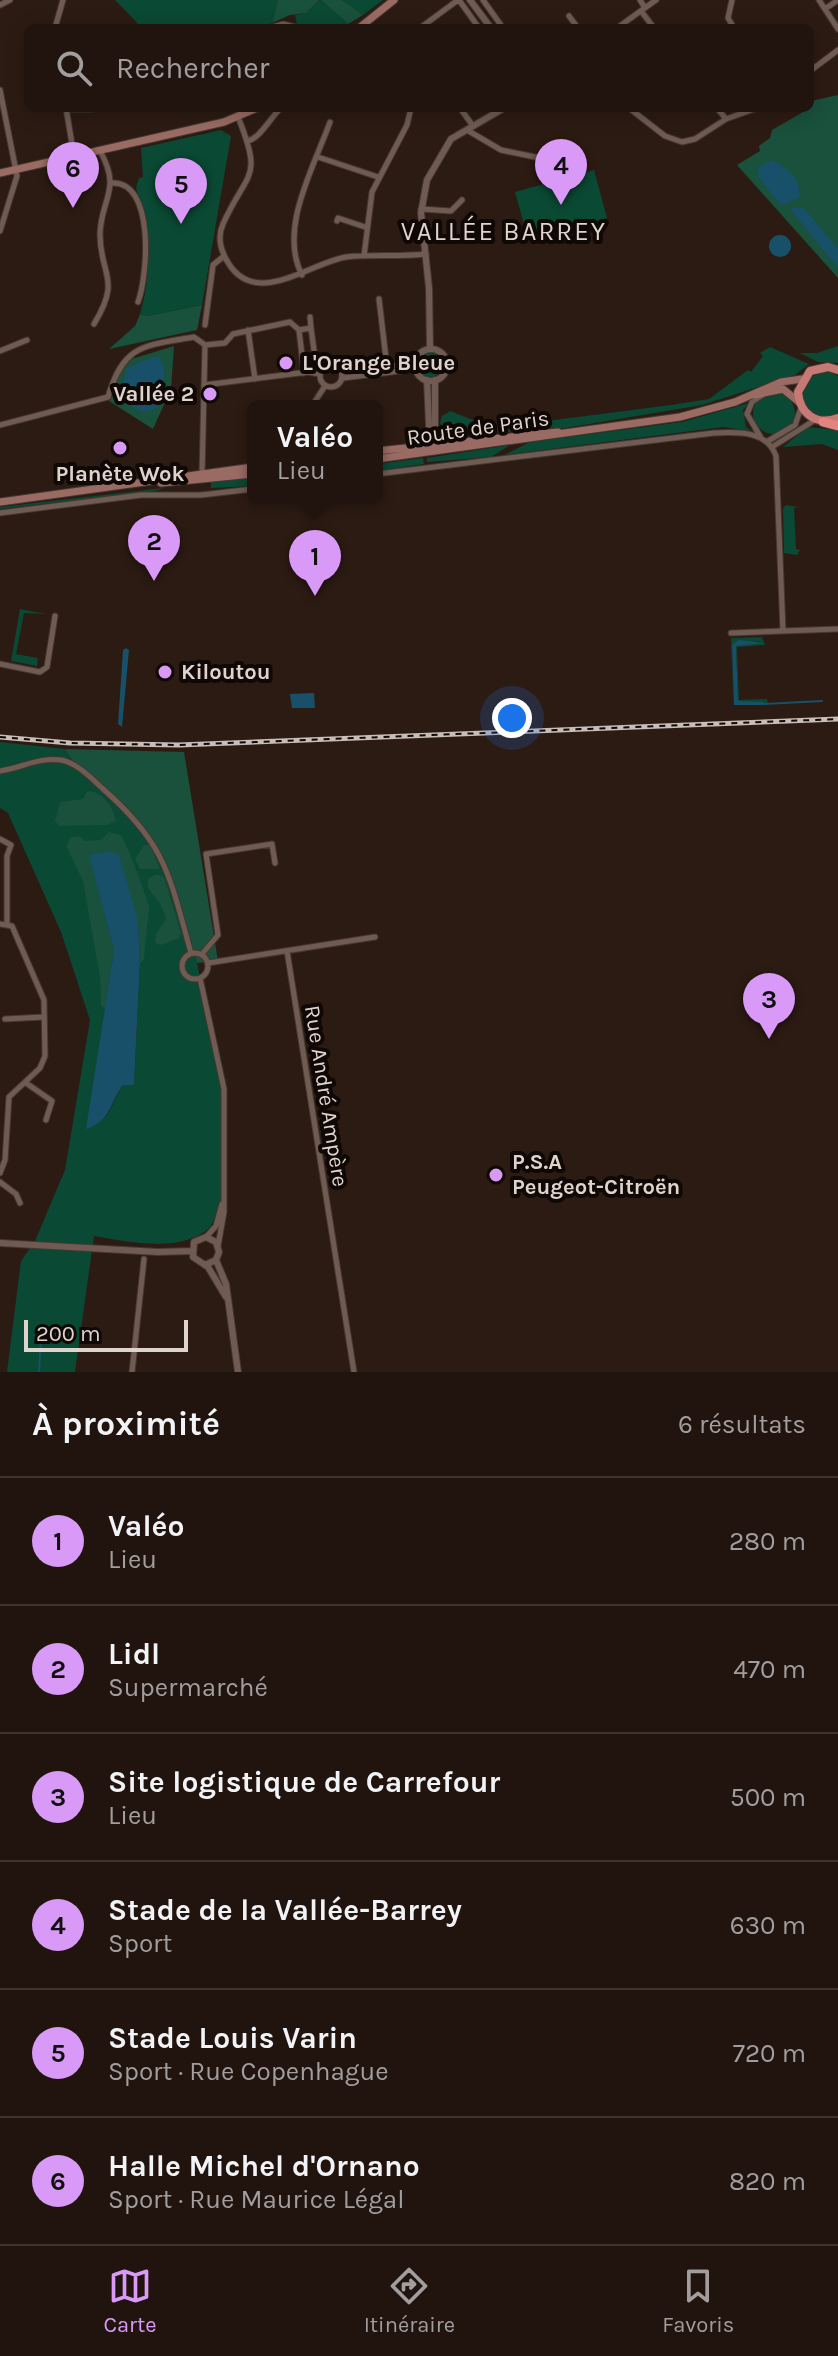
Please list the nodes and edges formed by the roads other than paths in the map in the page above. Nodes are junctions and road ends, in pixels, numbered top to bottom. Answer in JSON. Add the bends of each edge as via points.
{"nodes":[{"id":1,"x":10,"y":0,"type":"edge"},
{"id":2,"x":63,"y":0,"type":"edge"},
{"id":3,"x":394,"y":0,"type":"edge"},
{"id":4,"x":458,"y":0,"type":"edge"},
{"id":5,"x":470,"y":0,"type":"edge"},
{"id":6,"x":483,"y":0,"type":"edge"},
{"id":7,"x":640,"y":0,"type":"edge"},
{"id":8,"x":656,"y":0,"type":"edge"},
{"id":9,"x":732,"y":0,"type":"edge"},
{"id":10,"x":819,"y":0,"type":"edge"},
{"id":11,"x":838,"y":0,"type":"edge"},
{"id":12,"x":0,"y":5,"type":"edge"},
{"id":13,"x":643,"y":9,"type":"junction"},
{"id":14,"x":825,"y":9,"type":"junction"},
{"id":15,"x":569,"y":16,"type":"dead end"},
{"id":16,"x":56,"y":24,"type":"edge"},
{"id":17,"x":362,"y":24,"type":"edge"},
{"id":18,"x":425,"y":24,"type":"edge"},
{"id":19,"x":476,"y":24,"type":"edge"},
{"id":20,"x":488,"y":24,"type":"edge"},
{"id":21,"x":500,"y":24,"type":"edge"},
{"id":22,"x":575,"y":24,"type":"edge"},
{"id":23,"x":622,"y":24,"type":"edge"},
{"id":24,"x":652,"y":24,"type":"edge"},
{"id":25,"x":732,"y":24,"type":"edge"},
{"id":26,"x":838,"y":29,"type":"edge"},
{"id":27,"x":838,"y":50,"type":"edge"},
{"id":28,"x":814,"y":68,"type":"edge"},
{"id":29,"x":0,"y":90,"type":"edge"},
{"id":30,"x":67,"y":112,"type":"edge"},
{"id":31,"x":249,"y":112,"type":"edge"},
{"id":32,"x":277,"y":112,"type":"edge"},
{"id":33,"x":410,"y":112,"type":"edge"},
{"id":34,"x":462,"y":112,"type":"edge"},
{"id":35,"x":497,"y":112,"type":"edge"},
{"id":36,"x":634,"y":112,"type":"edge"},
{"id":37,"x":720,"y":112,"type":"edge"},
{"id":38,"x":746,"y":112,"type":"edge"},
{"id":39,"x":238,"y":117,"type":"junction"},
{"id":40,"x":726,"y":119,"type":"junction"},
{"id":41,"x":330,"y":122,"type":"dead end"},
{"id":42,"x":470,"y":127,"type":"junction"},
{"id":43,"x":248,"y":141,"type":"junction"},
{"id":44,"x":99,"y":150,"type":"junction"},
{"id":45,"x":74,"y":156,"type":"junction"},
{"id":46,"x":318,"y":157,"type":"junction"},
{"id":47,"x":540,"y":158,"type":"dead end"},
{"id":48,"x":16,"y":169,"type":"junction"},
{"id":49,"x":0,"y":173,"type":"edge"},
{"id":50,"x":378,"y":177,"type":"junction"},
{"id":51,"x":112,"y":183,"type":"junction"},
{"id":52,"x":462,"y":200,"type":"dead end"},
{"id":53,"x":421,"y":209,"type":"junction"},
{"id":54,"x":337,"y":221,"type":"dead end"},
{"id":55,"x":365,"y":227,"type":"junction"},
{"id":56,"x":0,"y":231,"type":"edge"},
{"id":57,"x":426,"y":254,"type":"junction"},
{"id":58,"x":224,"y":256,"type":"junction"},
{"id":59,"x":364,"y":256,"type":"junction"},
{"id":60,"x":302,"y":275,"type":"junction"},
{"id":61,"x":379,"y":299,"type":"dead end"},
{"id":62,"x":138,"y":302,"type":"dead end"},
{"id":63,"x":310,"y":317,"type":"dead end"},
{"id":64,"x":94,"y":324,"type":"dead end"},
{"id":65,"x":205,"y":325,"type":"dead end"},
{"id":66,"x":311,"y":328,"type":"junction"},
{"id":67,"x":248,"y":330,"type":"junction"},
{"id":68,"x":299,"y":330,"type":"junction"},
{"id":69,"x":27,"y":340,"type":"dead end"},
{"id":70,"x":205,"y":345,"type":"junction"},
{"id":71,"x":430,"y":349,"type":"junction"},
{"id":72,"x":0,"y":351,"type":"edge"},
{"id":73,"x":315,"y":358,"type":"dead end"},
{"id":74,"x":416,"y":366,"type":"junction"},
{"id":75,"x":387,"y":367,"type":"junction"},
{"id":76,"x":838,"y":370,"type":"edge"},
{"id":77,"x":304,"y":373,"type":"junction"},
{"id":78,"x":320,"y":374,"type":"junction"},
{"id":79,"x":342,"y":375,"type":"junction"},
{"id":80,"x":255,"y":379,"type":"junction"},
{"id":81,"x":802,"y":379,"type":"junction"},
{"id":82,"x":427,"y":380,"type":"junction"},
{"id":83,"x":435,"y":380,"type":"junction"},
{"id":84,"x":204,"y":385,"type":"junction"},
{"id":85,"x":325,"y":386,"type":"junction"},
{"id":86,"x":764,"y":394,"type":"junction"},
{"id":87,"x":752,"y":395,"type":"junction"},
{"id":88,"x":316,"y":400,"type":"edge"},
{"id":89,"x":800,"y":405,"type":"junction"},
{"id":90,"x":838,"y":418,"type":"edge"},
{"id":91,"x":820,"y":421,"type":"junction"},
{"id":92,"x":0,"y":425,"type":"edge"},
{"id":93,"x":838,"y":426,"type":"edge"},
{"id":94,"x":761,"y":437,"type":"junction"},
{"id":95,"x":770,"y":444,"type":"junction"},
{"id":96,"x":433,"y":448,"type":"junction"},
{"id":97,"x":383,"y":451,"type":"edge"},
{"id":98,"x":383,"y":458,"type":"edge"},
{"id":99,"x":247,"y":468,"type":"edge"},
{"id":100,"x":383,"y":473,"type":"edge"},
{"id":101,"x":203,"y":474,"type":"junction"},
{"id":102,"x":247,"y":475,"type":"edge"},
{"id":103,"x":196,"y":481,"type":"junction"},
{"id":104,"x":159,"y":482,"type":"junction"},
{"id":105,"x":247,"y":490,"type":"edge"},
{"id":106,"x":0,"y":502,"type":"edge"},
{"id":107,"x":0,"y":513,"type":"edge"},
{"id":108,"x":55,"y":616,"type":"dead end"},
{"id":109,"x":838,"y":629,"type":"edge"},
{"id":110,"x":783,"y":631,"type":"junction"},
{"id":111,"x":731,"y":633,"type":"dead end"},
{"id":112,"x":0,"y":664,"type":"edge"},
{"id":113,"x":0,"y":771,"type":"edge"},
{"id":114,"x":0,"y":839,"type":"edge"},
{"id":115,"x":275,"y":863,"type":"dead end"},
{"id":116,"x":7,"y":922,"type":"junction"},
{"id":117,"x":0,"y":924,"type":"edge"},
{"id":118,"x":375,"y":937,"type":"dead end"},
{"id":119,"x":287,"y":951,"type":"junction"},
{"id":120,"x":191,"y":953,"type":"junction"},
{"id":121,"x":202,"y":954,"type":"junction"},
{"id":122,"x":208,"y":963,"type":"junction"},
{"id":123,"x":200,"y":978,"type":"junction"},
{"id":124,"x":44,"y":1017,"type":"junction"},
{"id":125,"x":5,"y":1019,"type":"dead end"},
{"id":126,"x":26,"y":1083,"type":"junction"},
{"id":127,"x":0,"y":1095,"type":"edge"},
{"id":128,"x":9,"y":1097,"type":"junction"},
{"id":129,"x":46,"y":1120,"type":"dead end"},
{"id":130,"x":0,"y":1173,"type":"edge"},
{"id":131,"x":0,"y":1182,"type":"edge"},
{"id":132,"x":223,"y":1199,"type":"junction"},
{"id":133,"x":20,"y":1203,"type":"dead end"},
{"id":134,"x":206,"y":1237,"type":"junction"},
{"id":135,"x":0,"y":1243,"type":"edge"},
{"id":136,"x":218,"y":1246,"type":"junction"},
{"id":137,"x":191,"y":1251,"type":"junction"},
{"id":138,"x":144,"y":1259,"type":"dead end"},
{"id":139,"x":216,"y":1260,"type":"junction"},
{"id":140,"x":205,"y":1265,"type":"junction"},
{"id":141,"x":226,"y":1297,"type":"junction"},
{"id":142,"x":132,"y":1372,"type":"edge"},
{"id":143,"x":238,"y":1372,"type":"edge"},
{"id":144,"x":354,"y":1372,"type":"edge"}],
"edges":[{"from":1,"to":12,"type":"street"},
{"from":2,"to":16,"type":"street"},
{"from":3,"to":17,"type":"main road"},
{"from":4,"to":18,"type":"street"},
{"from":4,"to":19,"type":"street"},
{"from":5,"to":20,"type":"street"},
{"from":6,"to":21,"type":"street"},
{"from":7,"to":13,"type":"street"},
{"from":8,"to":13,"type":"street"},
{"from":9,"to":25,"type":"street"},
{"from":10,"to":14,"type":"street"},
{"from":11,"to":14,"type":"street"},
{"from":13,"to":23,"type":"street"},
{"from":13,"to":24,"type":"street"},
{"from":14,"to":26,"type":"street"},
{"from":15,"to":22,"type":"street"},
{"from":27,"to":28,"type":"street"},
{"from":29,"to":48,"type":"street"},
{"from":30,"to":45,"type":"street"},
{"from":31,"to":39,"type":"main road"},
{"from":32,"to":43,"type":"street"},
{"from":33,"to":50,"type":"street"},
{"from":34,"to":42,"type":"street"},
{"from":35,"to":42,"type":"street"},
{"from":36,"to":40,"type":"street","via":[[678,142],[700,137]]},
{"from":37,"to":40,"type":"street"},
{"from":38,"to":40,"type":"street"},
{"from":39,"to":43,"type":"street"},
{"from":39,"to":44,"type":"main road"},
{"from":41,"to":46,"type":"street"},
{"from":42,"to":47,"type":"street","via":[[501,150]]},
{"from":42,"to":53,"type":"street","via":[[446,144],[434,164]]},
{"from":43,"to":58,"type":"street","via":[[252,166],[222,227]]},
{"from":44,"to":45,"type":"main road"},
{"from":44,"to":51,"type":"street"},
{"from":45,"to":48,"type":"main road"},
{"from":46,"to":50,"type":"street"},
{"from":46,"to":60,"type":"street","via":[[295,225],[295,255]]},
{"from":48,"to":49,"type":"main road"},
{"from":48,"to":56,"type":"street"},
{"from":50,"to":55,"type":"street"},
{"from":51,"to":62,"type":"street","via":[[131,189],[139,206],[146,265]]},
{"from":51,"to":64,"type":"street","via":[[100,234],[109,275],[107,296]]},
{"from":52,"to":53,"type":"street","via":[[451,211]]},
{"from":53,"to":57,"type":"street"},
{"from":54,"to":55,"type":"street"},
{"from":55,"to":59,"type":"street"},
{"from":57,"to":59,"type":"street"},
{"from":57,"to":71,"type":"street"},
{"from":58,"to":60,"type":"street","via":[[240,275],[259,282]]},
{"from":58,"to":65,"type":"street","via":[[213,265]]},
{"from":59,"to":60,"type":"street","via":[[329,261]]},
{"from":61,"to":75,"type":"street"},
{"from":63,"to":66,"type":"street"},
{"from":66,"to":68,"type":"street"},
{"from":66,"to":73,"type":"street"},
{"from":67,"to":68,"type":"street","via":[[286,321]]},
{"from":67,"to":70,"type":"street","via":[[225,343]]},
{"from":67,"to":80,"type":"street"},
{"from":68,"to":77,"type":"street"},
{"from":69,"to":72,"type":"street"},
{"from":70,"to":84,"type":"street"},
{"from":70,"to":92,"type":"street","via":[[190,337],[130,353],[120,363],[108,397]]},
{"from":71,"to":74,"type":"street","via":[[421,353]]},
{"from":71,"to":83,"type":"street","via":[[446,361],[445,372]]},
{"from":74,"to":75,"type":"street"},
{"from":74,"to":79,"type":"street"},
{"from":74,"to":82,"type":"street"},
{"from":75,"to":79,"type":"street"},
{"from":76,"to":81,"type":"main road","via":[[819,367]]},
{"from":77,"to":78,"type":"street"},
{"from":77,"to":80,"type":"street"},
{"from":78,"to":79,"type":"street","via":[[330,365]]},
{"from":78,"to":85,"type":"street"},
{"from":79,"to":85,"type":"street","via":[[337,386]]},
{"from":80,"to":84,"type":"street"},
{"from":81,"to":87,"type":"main road","name":"Route de Paris"},
{"from":81,"to":89,"type":"main road"},
{"from":82,"to":83,"type":"street"},
{"from":82,"to":96,"type":"street"},
{"from":83,"to":96,"type":"street"},
{"from":84,"to":101,"type":"street"},
{"from":85,"to":88,"type":"street"},
{"from":86,"to":87,"type":"main road","name":"Route de Paris"},
{"from":86,"to":89,"type":"main road","name":"Route de Paris","via":[[783,389]]},
{"from":86,"to":94,"type":"street","via":[[747,414]]},
{"from":87,"to":96,"type":"main road","name":"Route de Paris","via":[[691,414]]},
{"from":89,"to":91,"type":"main road"},
{"from":89,"to":95,"type":"street","via":[[795,425]]},
{"from":90,"to":91,"type":"main road"},
{"from":91,"to":93,"type":"highway"},
{"from":91,"to":95,"type":"street"},
{"from":94,"to":95,"type":"street"},
{"from":94,"to":100,"type":"street","via":[[714,433]]},
{"from":95,"to":110,"type":"street","via":[[776,460]]},
{"from":96,"to":97,"type":"main road","name":"Route de Paris"},
{"from":96,"to":98,"type":"main road","name":"Route de Paris"},
{"from":99,"to":101,"type":"main road"},
{"from":101,"to":103,"type":"street"},
{"from":101,"to":104,"type":"main road"},
{"from":102,"to":103,"type":"main road"},
{"from":103,"to":104,"type":"main road"},
{"from":104,"to":106,"type":"main road"},
{"from":105,"to":107,"type":"street","via":[[141,495]]},
{"from":108,"to":112,"type":"street","via":[[47,667],[40,672]]},
{"from":109,"to":110,"type":"street"},
{"from":110,"to":111,"type":"street"},
{"from":113,"to":120,"type":"street","via":[[41,761],[69,762],[134,816],[167,869]]},
{"from":114,"to":116,"type":"street","via":[[11,845]]},
{"from":115,"to":121,"type":"street","via":[[272,844],[206,854],[218,935]]},
{"from":116,"to":117,"type":"street"},
{"from":116,"to":124,"type":"street","via":[[40,988]]},
{"from":118,"to":119,"type":"street"},
{"from":119,"to":122,"type":"street"},
{"from":119,"to":144,"type":"street","name":"Rue André Ampère"},
{"from":120,"to":121,"type":"street"},
{"from":120,"to":123,"type":"street","via":[[183,961],[184,972]]},
{"from":121,"to":122,"type":"street"},
{"from":122,"to":123,"type":"street"},
{"from":123,"to":132,"type":"street","via":[[224,1089]]},
{"from":124,"to":125,"type":"street"},
{"from":124,"to":126,"type":"street","via":[[45,1056]]},
{"from":126,"to":128,"type":"street"},
{"from":126,"to":129,"type":"street","via":[[52,1101]]},
{"from":127,"to":128,"type":"street"},
{"from":128,"to":130,"type":"street"},
{"from":131,"to":133,"type":"street"},
{"from":132,"to":134,"type":"street","via":[[216,1226]]},
{"from":132,"to":136,"type":"street"},
{"from":134,"to":136,"type":"street"},
{"from":134,"to":137,"type":"street"},
{"from":135,"to":137,"type":"street"},
{"from":136,"to":139,"type":"street"},
{"from":137,"to":140,"type":"street"},
{"from":138,"to":142,"type":"street"},
{"from":139,"to":140,"type":"street"},
{"from":139,"to":141,"type":"street"},
{"from":140,"to":141,"type":"street"},
{"from":141,"to":143,"type":"street"}]}
